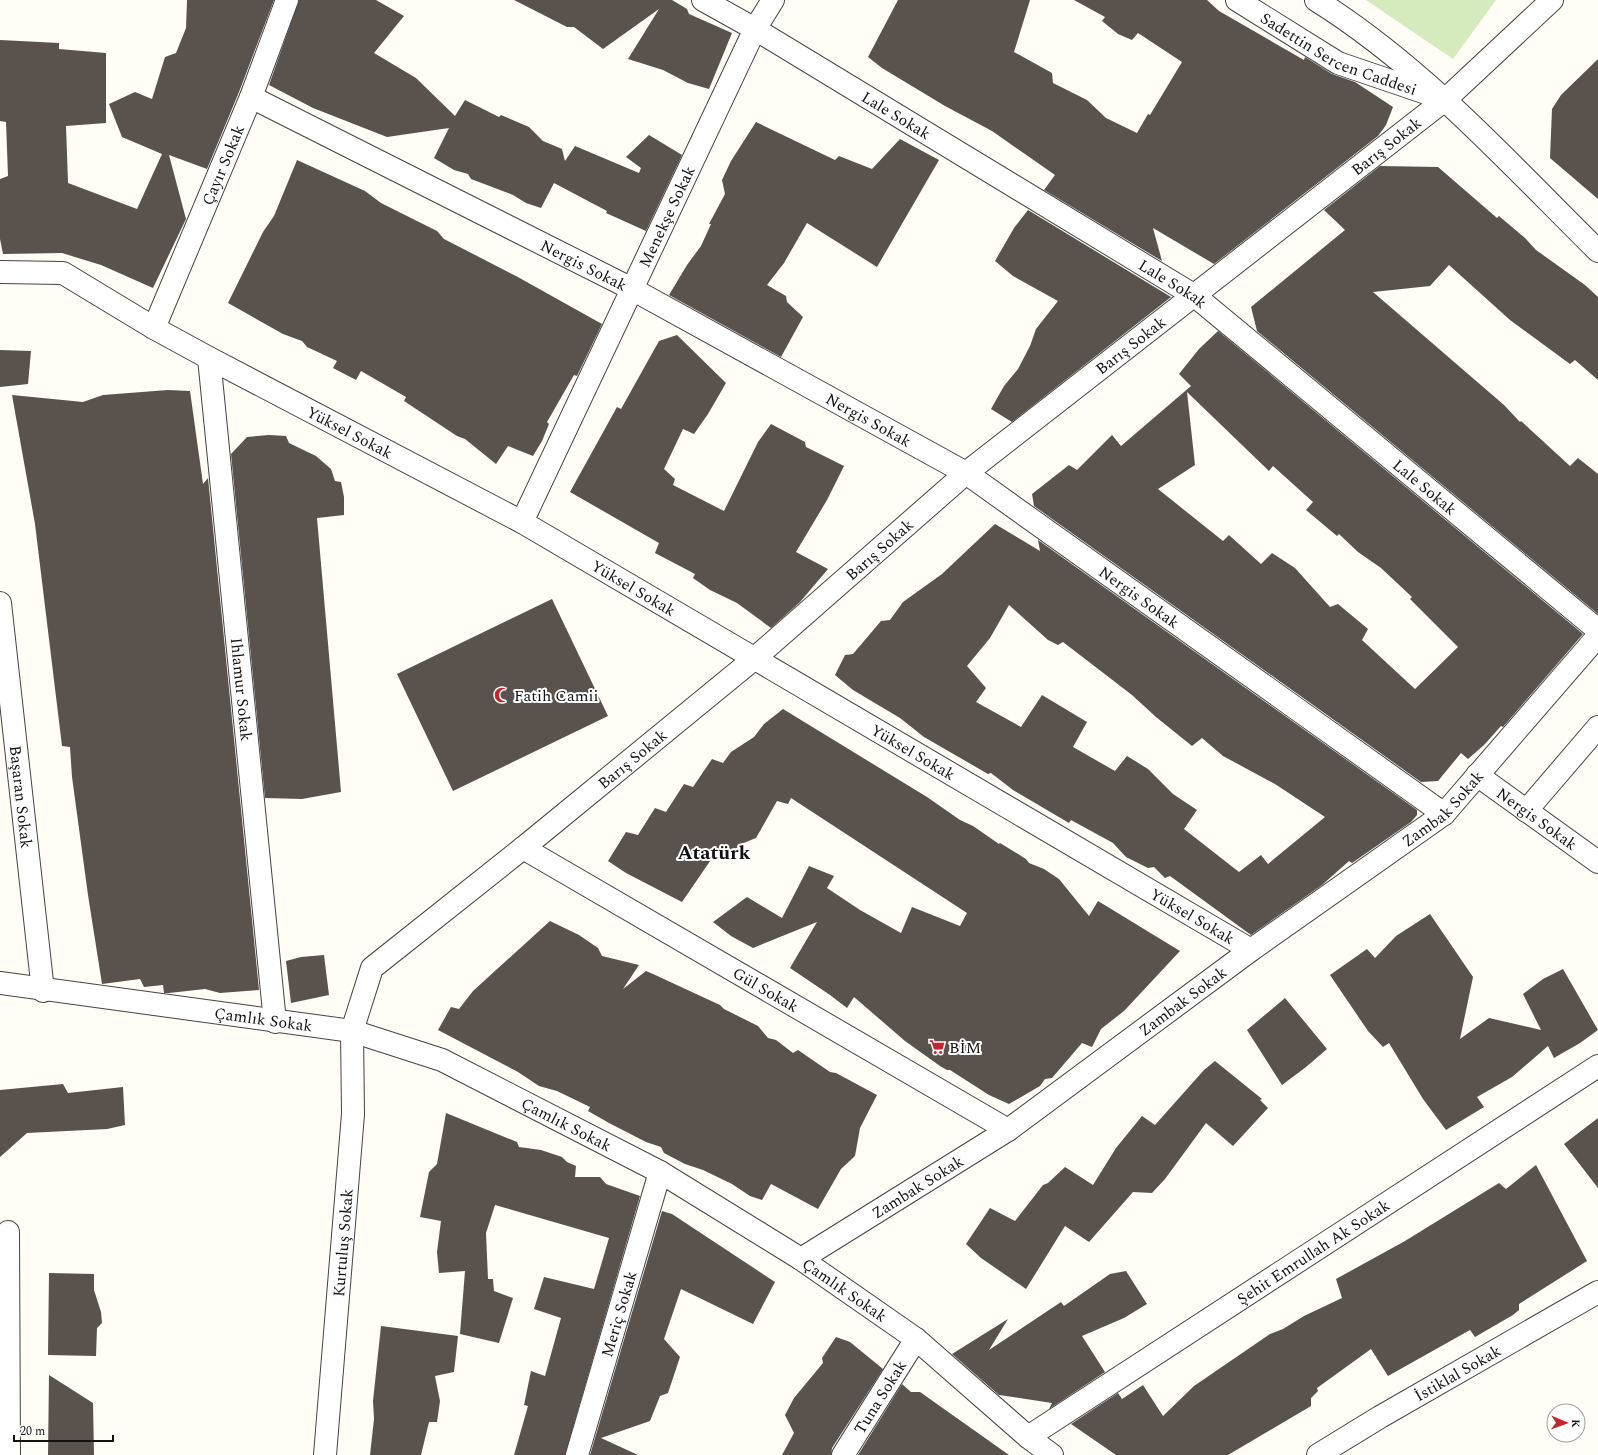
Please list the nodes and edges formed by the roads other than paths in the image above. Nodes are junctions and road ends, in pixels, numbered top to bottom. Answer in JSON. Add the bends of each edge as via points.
{"nodes":[{"id":1,"x":287,"y":0,"type":"edge"},
{"id":2,"x":703,"y":0,"type":"edge"},
{"id":3,"x":773,"y":0,"type":"edge"},
{"id":4,"x":1237,"y":0,"type":"edge"},
{"id":5,"x":1316,"y":0,"type":"edge"},
{"id":6,"x":1552,"y":0,"type":"edge"},
{"id":7,"x":755,"y":29,"type":"junction"},
{"id":8,"x":251,"y":97,"type":"junction"},
{"id":9,"x":1446,"y":99,"type":"junction"},
{"id":10,"x":1598,"y":251,"type":"edge"},
{"id":11,"x":0,"y":272,"type":"edge"},
{"id":12,"x":632,"y":289,"type":"junction"},
{"id":13,"x":1195,"y":296,"type":"junction"},
{"id":14,"x":154,"y":328,"type":"junction"},
{"id":15,"x":209,"y":358,"type":"junction"},
{"id":16,"x":966,"y":473,"type":"junction"},
{"id":17,"x":522,"y":522,"type":"junction"},
{"id":18,"x":0,"y":603,"type":"edge"},
{"id":19,"x":1598,"y":630,"type":"edge"},
{"id":20,"x":1598,"y":636,"type":"edge"},
{"id":21,"x":755,"y":658,"type":"junction"},
{"id":22,"x":1598,"y":727,"type":"edge"},
{"id":23,"x":1477,"y":775,"type":"junction"},
{"id":24,"x":1526,"y":811,"type":"junction"},
{"id":25,"x":1444,"y":814,"type":"junction"},
{"id":26,"x":523,"y":848,"type":"junction"},
{"id":27,"x":1598,"y":862,"type":"edge"},
{"id":28,"x":1251,"y":950,"type":"junction"},
{"id":29,"x":0,"y":984,"type":"edge"},
{"id":30,"x":43,"y":991,"type":"junction"},
{"id":31,"x":275,"y":1022,"type":"junction"},
{"id":32,"x":352,"y":1031,"type":"junction"},
{"id":33,"x":1598,"y":1066,"type":"edge"},
{"id":34,"x":1008,"y":1130,"type":"junction"},
{"id":35,"x":660,"y":1172,"type":"junction"},
{"id":36,"x":8,"y":1232,"type":"dead end"},
{"id":37,"x":801,"y":1259,"type":"junction"},
{"id":38,"x":1598,"y":1292,"type":"edge"},
{"id":39,"x":916,"y":1339,"type":"junction"},
{"id":40,"x":1028,"y":1437,"type":"junction"},
{"id":41,"x":10,"y":1455,"type":"edge"},
{"id":42,"x":324,"y":1455,"type":"edge"},
{"id":43,"x":577,"y":1455,"type":"edge"},
{"id":44,"x":843,"y":1455,"type":"edge"},
{"id":45,"x":1052,"y":1455,"type":"edge"},
{"id":46,"x":1318,"y":1455,"type":"edge"}],
"edges":[{"from":1,"to":8,"type":"street","name":"Çayır Sokak"},
{"from":2,"to":7,"type":"street","name":"Lale Sokak"},
{"from":3,"to":7,"type":"street","name":"Menekşe Sokak"},
{"from":4,"to":9,"type":"street","name":"Sadettin Sercen Caddesi","via":[[1338,63]]},
{"from":5,"to":9,"type":"street","name":"Sadettin Sercen Caddesi","via":[[1344,18]]},
{"from":6,"to":9,"type":"street","name":"Barış Sokak"},
{"from":7,"to":12,"type":"street","name":"Menekşe Sokak"},
{"from":7,"to":13,"type":"street","name":"Lale Sokak"},
{"from":8,"to":12,"type":"street","name":"Nergis Sokak"},
{"from":8,"to":14,"type":"street","name":"Çayır Sokak"},
{"from":9,"to":10,"type":"street","name":"Sadettin Sercen Caddesi"},
{"from":9,"to":13,"type":"street","name":"Barış Sokak"},
{"from":11,"to":14,"type":"street","name":"Yüksel Sokak","via":[[63,273]]},
{"from":12,"to":16,"type":"street","name":"Nergis Sokak"},
{"from":12,"to":17,"type":"street","name":"Menekşe Sokak"},
{"from":13,"to":16,"type":"street","name":"Barış Sokak"},
{"from":13,"to":19,"type":"street","name":"Lale Sokak"},
{"from":14,"to":15,"type":"street","name":"Yüksel Sokak"},
{"from":15,"to":17,"type":"street","name":"Yüksel Sokak"},
{"from":15,"to":31,"type":"street","name":"Ihlamur Sokak"},
{"from":16,"to":21,"type":"street","name":"Barış Sokak"},
{"from":16,"to":25,"type":"street","name":"Nergis Sokak"},
{"from":17,"to":21,"type":"street","name":"Yüksel Sokak"},
{"from":18,"to":30,"type":"street","name":"Başaran Sokak"},
{"from":20,"to":23,"type":"street","name":"Zambak Sokak"},
{"from":21,"to":26,"type":"street","name":"Barış Sokak"},
{"from":21,"to":28,"type":"street","name":"Yüksel Sokak"},
{"from":22,"to":24,"type":"street"},
{"from":23,"to":24,"type":"street","name":"Nergis Sokak"},
{"from":23,"to":25,"type":"street","name":"Zambak Sokak"},
{"from":24,"to":27,"type":"street","name":"Nergis Sokak"},
{"from":25,"to":28,"type":"street","name":"Zambak Sokak"},
{"from":26,"to":32,"type":"street","name":"Barış Sokak","via":[[372,968]]},
{"from":26,"to":34,"type":"street","name":"Gül Sokak"},
{"from":28,"to":34,"type":"street","name":"Zambak Sokak"},
{"from":29,"to":30,"type":"street","name":"Çamlık Sokak"},
{"from":30,"to":31,"type":"street","name":"Çamlık Sokak"},
{"from":31,"to":32,"type":"street","name":"Çamlık Sokak"},
{"from":32,"to":35,"type":"street","name":"Çamlık Sokak","via":[[442,1060]]},
{"from":32,"to":42,"type":"street","name":"Kurtuluş Sokak","via":[[353,1114]]},
{"from":33,"to":40,"type":"street","name":"Şehit Emrullah Ak Sokak"},
{"from":34,"to":37,"type":"street","name":"Zambak Sokak"},
{"from":35,"to":37,"type":"street","name":"Çamlık Sokak"},
{"from":35,"to":43,"type":"street","name":"Meriç Sokak"},
{"from":36,"to":41,"type":"street"},
{"from":37,"to":39,"type":"street","name":"Çamlık Sokak"},
{"from":38,"to":46,"type":"street","name":"İstiklal Sokak","via":[[1380,1416]]},
{"from":39,"to":40,"type":"street","name":"Çamlık Sokak"},
{"from":39,"to":44,"type":"street","name":"Tuna Sokak"},
{"from":40,"to":45,"type":"street","name":"Çamlık Sokak"}]}
